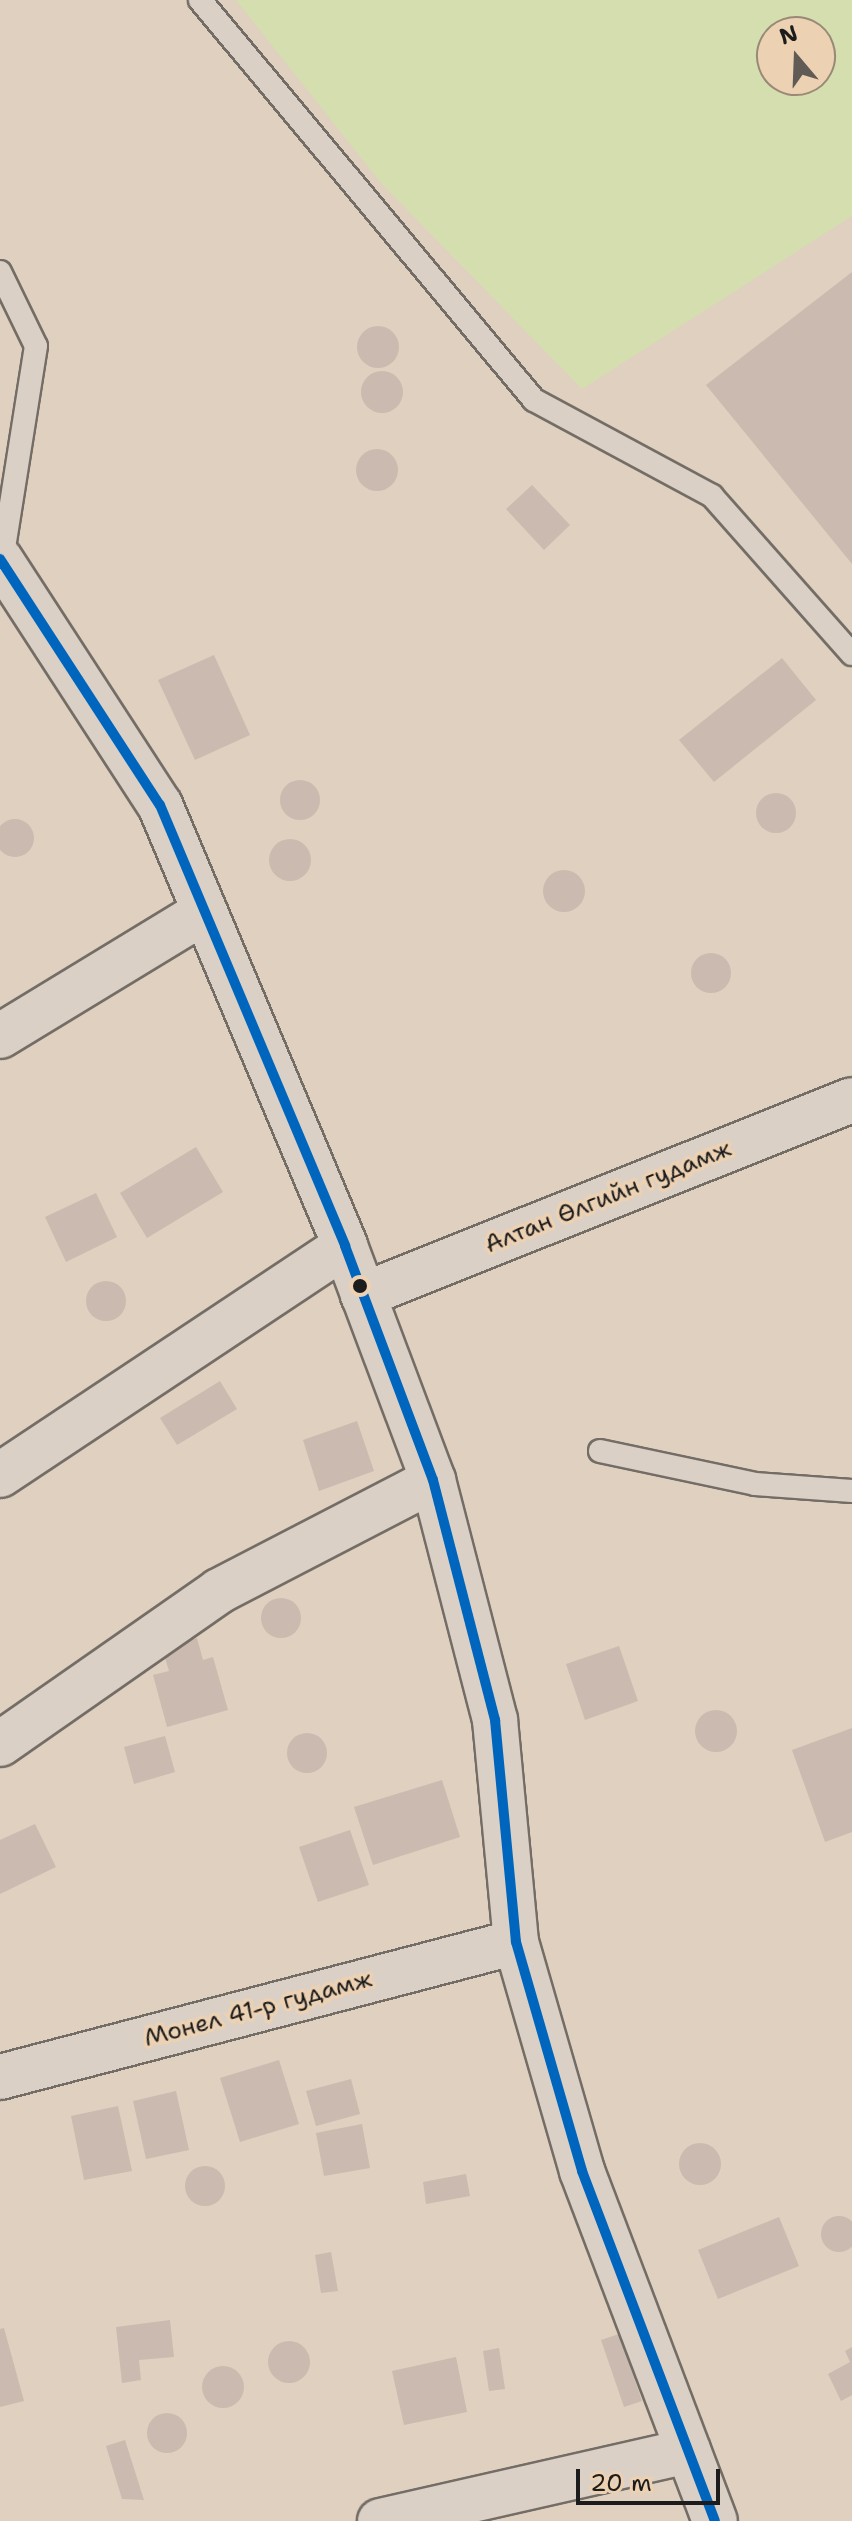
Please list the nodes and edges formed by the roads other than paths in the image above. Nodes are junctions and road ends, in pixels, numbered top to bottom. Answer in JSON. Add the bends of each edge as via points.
{"nodes":[{"id":1,"x":200,"y":0,"type":"edge"},
{"id":2,"x":0,"y":272,"type":"edge"},
{"id":3,"x":1,"y":560,"type":"edge"},
{"id":4,"x":852,"y":654,"type":"edge"},
{"id":5,"x":204,"y":912,"type":"junction"},
{"id":6,"x":0,"y":1036,"type":"edge"},
{"id":7,"x":852,"y":1100,"type":"edge"},
{"id":8,"x":345,"y":1246,"type":"junction"},
{"id":9,"x":363,"y":1295,"type":"junction"},
{"id":10,"x":600,"y":1451,"type":"dead end"},
{"id":11,"x":0,"y":1475,"type":"edge"},
{"id":12,"x":433,"y":1480,"type":"junction"},
{"id":13,"x":852,"y":1491,"type":"edge"},
{"id":14,"x":0,"y":1744,"type":"edge"},
{"id":15,"x":516,"y":1942,"type":"junction"},
{"id":16,"x":0,"y":2077,"type":"edge"},
{"id":17,"x":688,"y":2451,"type":"junction"},
{"id":18,"x":380,"y":2521,"type":"edge"},
{"id":19,"x":715,"y":2521,"type":"edge"}],
"edges":[{"from":1,"to":4,"type":"lane","via":[[534,400],[712,496]]},
{"from":2,"to":3,"type":"lane","via":[[36,346]]},
{"from":3,"to":5,"type":"main road","via":[[160,805]]},
{"from":5,"to":6,"type":"main road"},
{"from":5,"to":8,"type":"main road"},
{"from":7,"to":9,"type":"main road","name":"Алтан Өлгийн гудамж"},
{"from":8,"to":9,"type":"main road"},
{"from":8,"to":11,"type":"main road"},
{"from":9,"to":12,"type":"main road"},
{"from":10,"to":13,"type":"lane","via":[[755,1484]]},
{"from":12,"to":14,"type":"main road","via":[[219,1591]]},
{"from":12,"to":15,"type":"main road","via":[[495,1720]]},
{"from":15,"to":16,"type":"main road","name":"Монел 41-р гудамж"},
{"from":15,"to":17,"type":"main road","via":[[582,2171]]},
{"from":17,"to":18,"type":"main road"},
{"from":17,"to":19,"type":"main road"}]}
